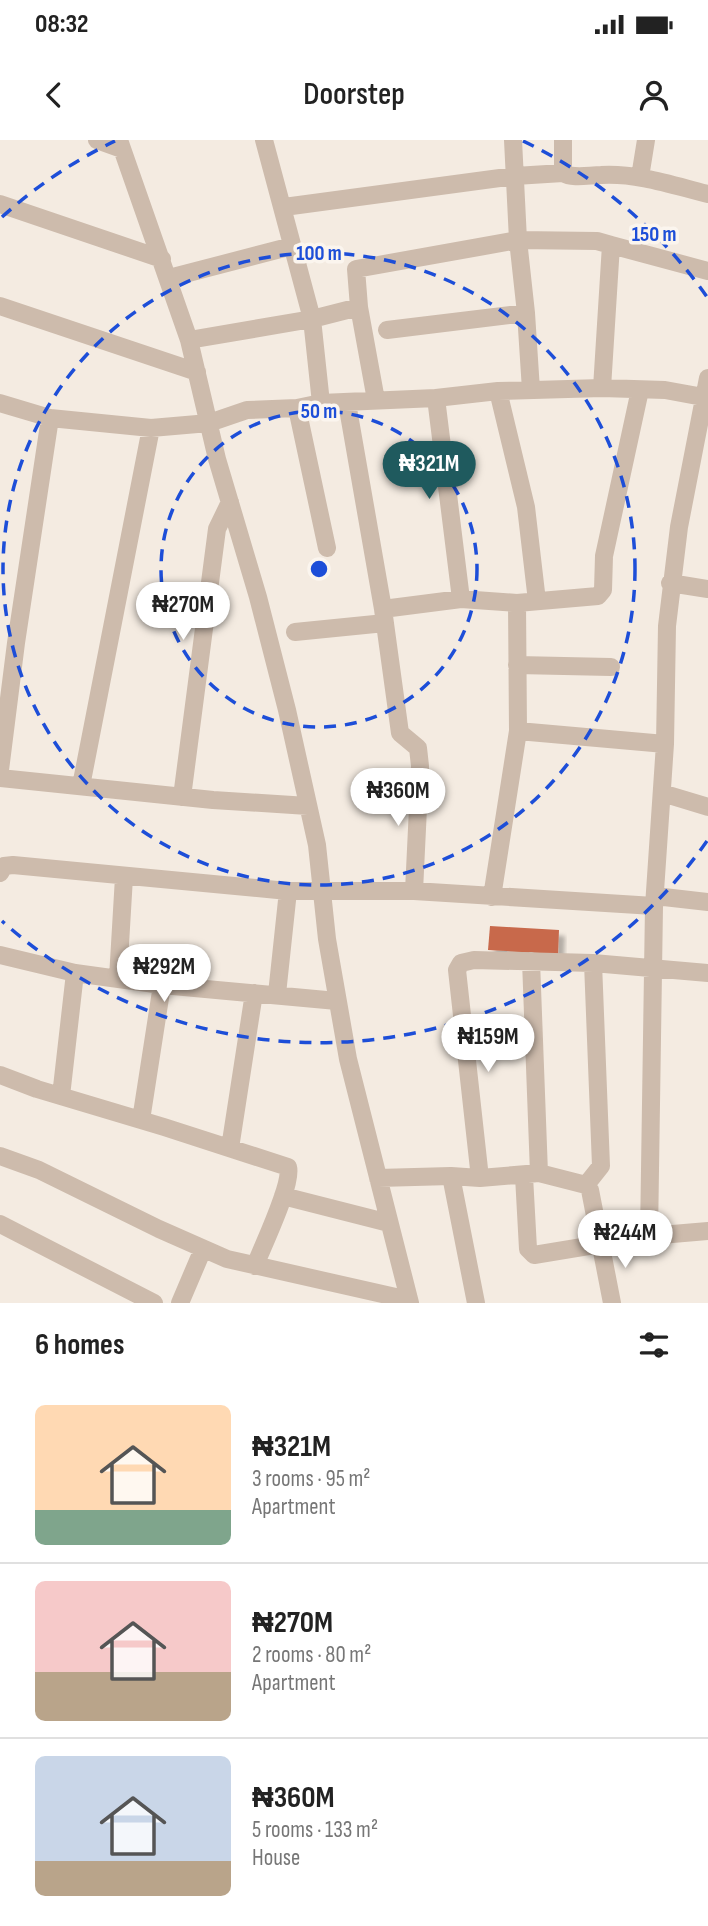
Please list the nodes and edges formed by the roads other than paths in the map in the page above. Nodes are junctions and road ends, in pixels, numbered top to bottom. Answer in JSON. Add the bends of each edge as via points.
{"nodes":[{"id":1,"x":97,"y":140,"type":"edge"},
{"id":2,"x":264,"y":140,"type":"edge"},
{"id":3,"x":513,"y":140,"type":"edge"},
{"id":4,"x":563,"y":140,"type":"edge"},
{"id":5,"x":646,"y":140,"type":"edge"},
{"id":6,"x":121,"y":145,"type":"edge"},
{"id":7,"x":563,"y":173,"type":"junction"},
{"id":8,"x":515,"y":176,"type":"junction"},
{"id":9,"x":640,"y":177,"type":"junction"},
{"id":10,"x":707,"y":191,"type":"edge"},
{"id":11,"x":0,"y":204,"type":"edge"},
{"id":12,"x":284,"y":207,"type":"junction"},
{"id":13,"x":518,"y":240,"type":"junction"},
{"id":14,"x":611,"y":245,"type":"junction"},
{"id":15,"x":292,"y":246,"type":"junction"},
{"id":16,"x":162,"y":259,"type":"junction"},
{"id":17,"x":708,"y":271,"type":"edge"},
{"id":18,"x":169,"y":278,"type":"junction"},
{"id":19,"x":0,"y":306,"type":"edge"},
{"id":20,"x":359,"y":307,"type":"junction"},
{"id":21,"x":526,"y":313,"type":"junction"},
{"id":22,"x":312,"y":319,"type":"junction"},
{"id":23,"x":387,"y":330,"type":"dead end"},
{"id":24,"x":189,"y":340,"type":"junction"},
{"id":25,"x":197,"y":372,"type":"junction"},
{"id":26,"x":708,"y":379,"type":"edge"},
{"id":27,"x":602,"y":388,"type":"junction"},
{"id":28,"x":531,"y":390,"type":"junction"},
{"id":29,"x":640,"y":390,"type":"junction"},
{"id":30,"x":498,"y":391,"type":"junction"},
{"id":31,"x":436,"y":398,"type":"junction"},
{"id":32,"x":706,"y":398,"type":"edge"},
{"id":33,"x":376,"y":400,"type":"junction"},
{"id":34,"x":0,"y":403,"type":"edge"},
{"id":35,"x":321,"y":403,"type":"junction"},
{"id":36,"x":346,"y":403,"type":"junction"},
{"id":37,"x":298,"y":408,"type":"junction"},
{"id":38,"x":50,"y":418,"type":"junction"},
{"id":39,"x":209,"y":423,"type":"junction"},
{"id":40,"x":150,"y":428,"type":"junction"},
{"id":41,"x":230,"y":502,"type":"junction"},
{"id":42,"x":327,"y":548,"type":"dead end"},
{"id":43,"x":670,"y":583,"type":"junction"},
{"id":44,"x":708,"y":589,"type":"edge"},
{"id":45,"x":461,"y":599,"type":"junction"},
{"id":46,"x":537,"y":601,"type":"junction"},
{"id":47,"x":517,"y":603,"type":"junction"},
{"id":48,"x":384,"y":616,"type":"junction"},
{"id":49,"x":295,"y":632,"type":"dead end"},
{"id":50,"x":517,"y":665,"type":"junction"},
{"id":51,"x":611,"y":667,"type":"dead end"},
{"id":52,"x":518,"y":731,"type":"junction"},
{"id":53,"x":665,"y":744,"type":"junction"},
{"id":54,"x":0,"y":769,"type":"edge"},
{"id":55,"x":0,"y":778,"type":"edge"},
{"id":56,"x":81,"y":786,"type":"junction"},
{"id":57,"x":662,"y":793,"type":"junction"},
{"id":58,"x":182,"y":797,"type":"junction"},
{"id":59,"x":308,"y":806,"type":"junction"},
{"id":60,"x":708,"y":807,"type":"edge"},
{"id":61,"x":0,"y":873,"type":"edge"},
{"id":62,"x":124,"y":877,"type":"junction"},
{"id":63,"x":321,"y":890,"type":"junction"},
{"id":64,"x":288,"y":891,"type":"junction"},
{"id":65,"x":414,"y":891,"type":"junction"},
{"id":66,"x":492,"y":897,"type":"junction"},
{"id":67,"x":654,"y":901,"type":"junction"},
{"id":68,"x":708,"y":902,"type":"edge"},
{"id":69,"x":0,"y":955,"type":"edge"},
{"id":70,"x":531,"y":961,"type":"junction"},
{"id":71,"x":593,"y":963,"type":"junction"},
{"id":72,"x":653,"y":968,"type":"junction"},
{"id":73,"x":75,"y":973,"type":"junction"},
{"id":74,"x":708,"y":973,"type":"edge"},
{"id":75,"x":118,"y":978,"type":"junction"},
{"id":76,"x":162,"y":985,"type":"junction"},
{"id":77,"x":254,"y":993,"type":"junction"},
{"id":78,"x":277,"y":994,"type":"junction"},
{"id":79,"x":337,"y":1001,"type":"junction"},
{"id":80,"x":0,"y":1075,"type":"edge"},
{"id":81,"x":61,"y":1096,"type":"junction"},
{"id":82,"x":141,"y":1120,"type":"junction"},
{"id":83,"x":230,"y":1148,"type":"junction"},
{"id":84,"x":0,"y":1157,"type":"edge"},
{"id":85,"x":532,"y":1175,"type":"junction"},
{"id":86,"x":451,"y":1176,"type":"junction"},
{"id":87,"x":378,"y":1178,"type":"junction"},
{"id":88,"x":480,"y":1178,"type":"junction"},
{"id":89,"x":586,"y":1185,"type":"junction"},
{"id":90,"x":283,"y":1196,"type":"junction"},
{"id":91,"x":389,"y":1223,"type":"junction"},
{"id":92,"x":0,"y":1224,"type":"edge"},
{"id":93,"x":708,"y":1231,"type":"edge"},
{"id":94,"x":649,"y":1236,"type":"junction"},
{"id":95,"x":600,"y":1245,"type":"junction"},
{"id":96,"x":203,"y":1249,"type":"junction"},
{"id":97,"x":255,"y":1266,"type":"junction"},
{"id":98,"x":410,"y":1302,"type":"edge"},
{"id":99,"x":154,"y":1303,"type":"edge"},
{"id":100,"x":180,"y":1303,"type":"edge"},
{"id":101,"x":476,"y":1303,"type":"edge"},
{"id":102,"x":612,"y":1303,"type":"edge"}],
"edges":[{"from":1,"to":6,"type":"street"},
{"from":2,"to":12,"type":"street"},
{"from":3,"to":8,"type":"street"},
{"from":4,"to":7,"type":"street"},
{"from":5,"to":9,"type":"street"},
{"from":6,"to":16,"type":"street"},
{"from":7,"to":8,"type":"street"},
{"from":7,"to":9,"type":"street"},
{"from":8,"to":12,"type":"street"},
{"from":8,"to":13,"type":"street"},
{"from":9,"to":10,"type":"street"},
{"from":11,"to":16,"type":"street"},
{"from":12,"to":15,"type":"street"},
{"from":13,"to":14,"type":"street"},
{"from":13,"to":20,"type":"street","via":[[361,266],[355,271]]},
{"from":13,"to":21,"type":"street"},
{"from":14,"to":17,"type":"street"},
{"from":14,"to":27,"type":"street"},
{"from":15,"to":18,"type":"street"},
{"from":15,"to":22,"type":"street"},
{"from":16,"to":18,"type":"street"},
{"from":18,"to":24,"type":"street"},
{"from":19,"to":25,"type":"street"},
{"from":20,"to":22,"type":"street"},
{"from":20,"to":33,"type":"street"},
{"from":21,"to":23,"type":"street"},
{"from":21,"to":28,"type":"street"},
{"from":22,"to":24,"type":"street"},
{"from":22,"to":35,"type":"street"},
{"from":24,"to":25,"type":"street"},
{"from":25,"to":39,"type":"street"},
{"from":26,"to":32,"type":"street"},
{"from":27,"to":28,"type":"street"},
{"from":27,"to":29,"type":"street"},
{"from":28,"to":30,"type":"street"},
{"from":29,"to":32,"type":"street"},
{"from":29,"to":46,"type":"street","via":[[604,555],[603,590],[592,598]]},
{"from":30,"to":31,"type":"street"},
{"from":30,"to":46,"type":"street","via":[[526,507]]},
{"from":31,"to":33,"type":"street"},
{"from":31,"to":45,"type":"street"},
{"from":32,"to":43,"type":"street"},
{"from":33,"to":36,"type":"street"},
{"from":34,"to":38,"type":"street"},
{"from":35,"to":36,"type":"street"},
{"from":35,"to":37,"type":"street"},
{"from":36,"to":48,"type":"street"},
{"from":37,"to":39,"type":"street","via":[[247,410]]},
{"from":37,"to":42,"type":"street"},
{"from":38,"to":40,"type":"street"},
{"from":38,"to":54,"type":"street"},
{"from":39,"to":40,"type":"street"},
{"from":39,"to":41,"type":"street"},
{"from":40,"to":56,"type":"street"},
{"from":41,"to":58,"type":"street","via":[[217,529]]},
{"from":41,"to":59,"type":"street"},
{"from":43,"to":44,"type":"street"},
{"from":43,"to":53,"type":"street"},
{"from":45,"to":47,"type":"street"},
{"from":45,"to":48,"type":"street"},
{"from":46,"to":47,"type":"street"},
{"from":47,"to":50,"type":"street"},
{"from":48,"to":49,"type":"street"},
{"from":48,"to":65,"type":"street","via":[[400,733],[418,747]]},
{"from":50,"to":51,"type":"street"},
{"from":50,"to":52,"type":"street"},
{"from":52,"to":53,"type":"street"},
{"from":52,"to":66,"type":"street"},
{"from":53,"to":57,"type":"street"},
{"from":55,"to":56,"type":"street"},
{"from":56,"to":58,"type":"street"},
{"from":57,"to":60,"type":"street"},
{"from":57,"to":67,"type":"street"},
{"from":58,"to":59,"type":"street"},
{"from":59,"to":63,"type":"street"},
{"from":61,"to":62,"type":"street","via":[[4,866],[12,865]]},
{"from":62,"to":64,"type":"street"},
{"from":62,"to":75,"type":"street"},
{"from":63,"to":64,"type":"street"},
{"from":63,"to":65,"type":"street"},
{"from":63,"to":79,"type":"street"},
{"from":64,"to":78,"type":"street"},
{"from":65,"to":66,"type":"street"},
{"from":66,"to":67,"type":"street"},
{"from":67,"to":68,"type":"street"},
{"from":67,"to":72,"type":"street"},
{"from":69,"to":73,"type":"street"},
{"from":70,"to":71,"type":"street"},
{"from":70,"to":85,"type":"street"},
{"from":70,"to":88,"type":"street","via":[[474,960],[461,963],[457,970]]},
{"from":71,"to":72,"type":"street"},
{"from":71,"to":89,"type":"street","via":[[601,1166]]},
{"from":72,"to":74,"type":"street"},
{"from":72,"to":94,"type":"street"},
{"from":73,"to":75,"type":"street"},
{"from":73,"to":81,"type":"street"},
{"from":75,"to":76,"type":"street"},
{"from":76,"to":77,"type":"street"},
{"from":76,"to":82,"type":"street"},
{"from":77,"to":78,"type":"street"},
{"from":77,"to":83,"type":"street"},
{"from":78,"to":79,"type":"street"},
{"from":79,"to":87,"type":"street"},
{"from":80,"to":81,"type":"street"},
{"from":81,"to":82,"type":"street"},
{"from":82,"to":83,"type":"street"},
{"from":83,"to":90,"type":"street","via":[[288,1167]]},
{"from":84,"to":96,"type":"street","via":[[39,1170]]},
{"from":85,"to":88,"type":"street"},
{"from":85,"to":89,"type":"street"},
{"from":85,"to":95,"type":"street","via":[[530,1252]]},
{"from":86,"to":87,"type":"street"},
{"from":86,"to":88,"type":"street"},
{"from":86,"to":101,"type":"street"},
{"from":87,"to":91,"type":"street"},
{"from":89,"to":95,"type":"street"},
{"from":90,"to":91,"type":"street"},
{"from":90,"to":97,"type":"street"},
{"from":91,"to":98,"type":"street"},
{"from":92,"to":99,"type":"street"},
{"from":93,"to":94,"type":"street"},
{"from":94,"to":95,"type":"street"},
{"from":95,"to":102,"type":"street"},
{"from":96,"to":97,"type":"street"},
{"from":96,"to":100,"type":"street"},
{"from":97,"to":98,"type":"street"}]}
